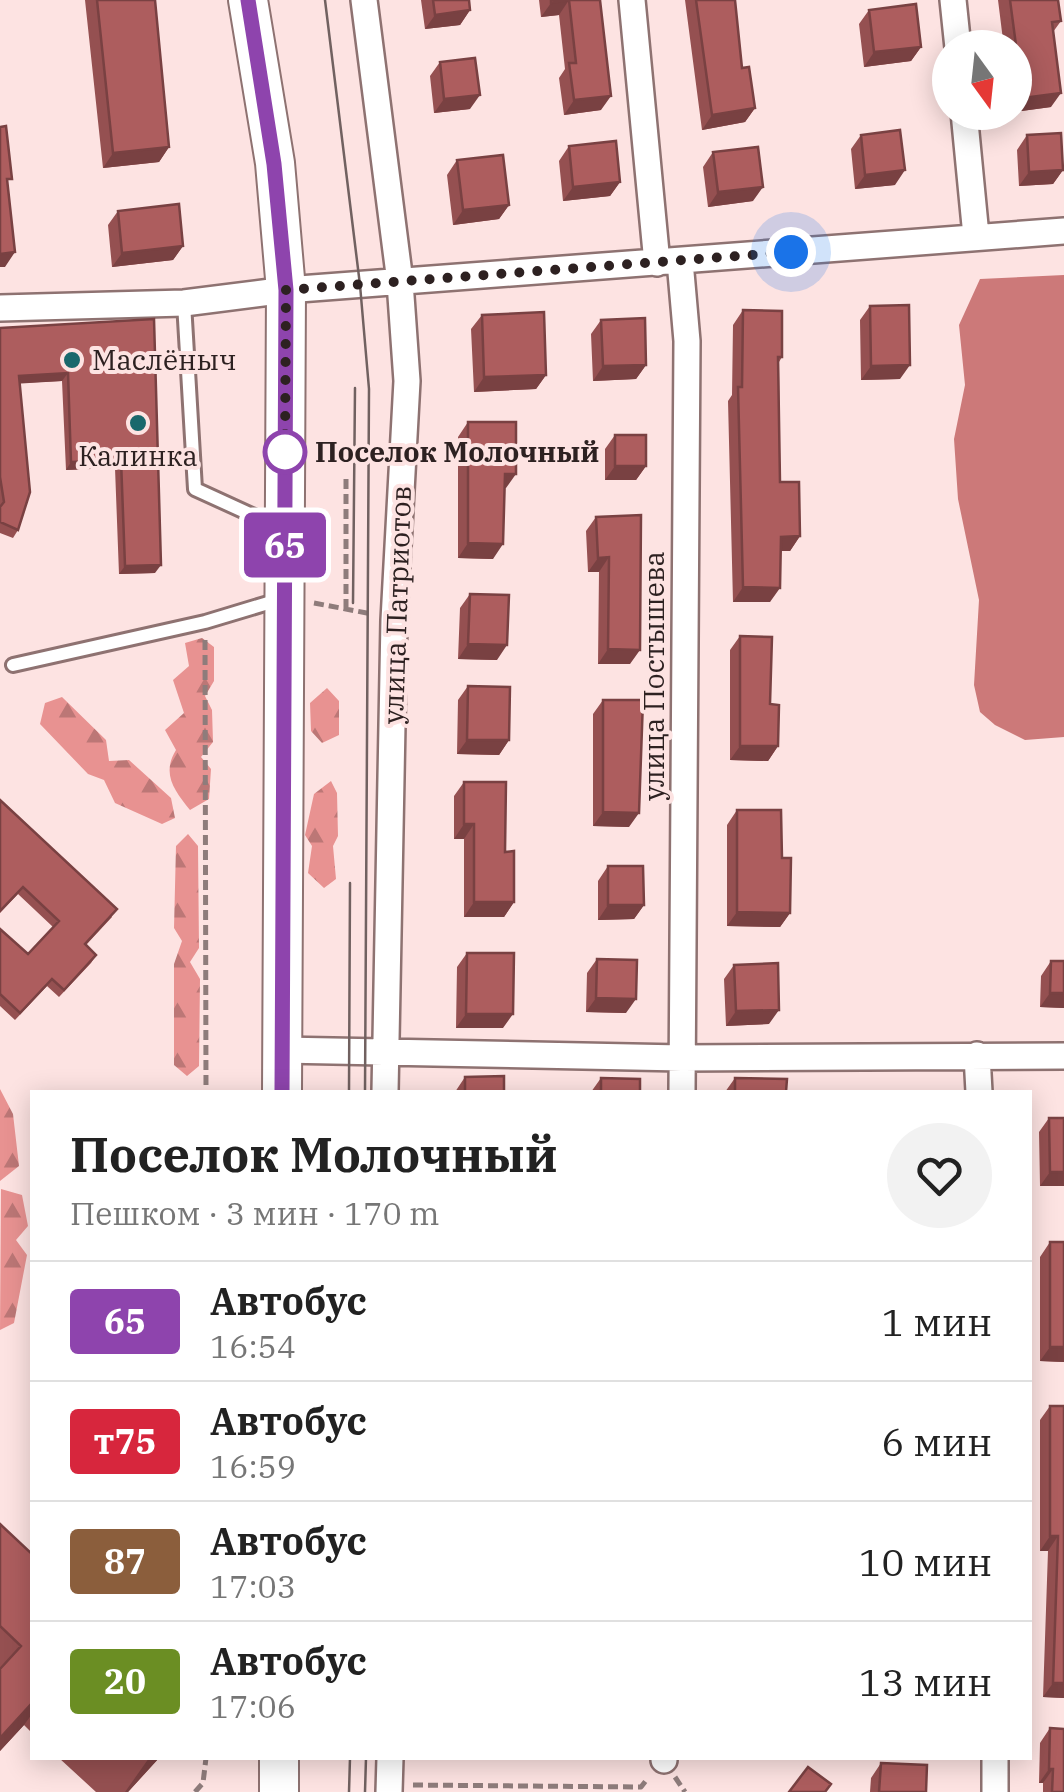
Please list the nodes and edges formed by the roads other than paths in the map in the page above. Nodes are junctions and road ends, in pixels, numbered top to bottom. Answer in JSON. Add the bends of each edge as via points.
{"nodes":[{"id":1,"x":248,"y":0,"type":"edge"},
{"id":2,"x":364,"y":0,"type":"edge"},
{"id":3,"x":632,"y":0,"type":"edge"},
{"id":4,"x":954,"y":0,"type":"edge"},
{"id":5,"x":956,"y":30,"type":"edge"},
{"id":6,"x":966,"y":130,"type":"edge"},
{"id":7,"x":1064,"y":231,"type":"edge"},
{"id":8,"x":976,"y":236,"type":"junction"},
{"id":9,"x":669,"y":262,"type":"junction"},
{"id":10,"x":400,"y":282,"type":"junction"},
{"id":11,"x":286,"y":290,"type":"junction"},
{"id":12,"x":184,"y":303,"type":"junction"},
{"id":13,"x":0,"y":308,"type":"edge"},
{"id":14,"x":285,"y":530,"type":"junction"},
{"id":15,"x":285,"y":598,"type":"junction"},
{"id":16,"x":13,"y":665,"type":"dead end"},
{"id":17,"x":282,"y":1050,"type":"junction"},
{"id":18,"x":385,"y":1052,"type":"junction"},
{"id":19,"x":977,"y":1055,"type":"junction"},
{"id":20,"x":1064,"y":1056,"type":"edge"},
{"id":21,"x":682,"y":1058,"type":"junction"},
{"id":22,"x":282,"y":1090,"type":"edge"},
{"id":23,"x":385,"y":1090,"type":"edge"},
{"id":24,"x":682,"y":1090,"type":"edge"},
{"id":25,"x":978,"y":1090,"type":"edge"},
{"id":26,"x":279,"y":1760,"type":"edge"},
{"id":27,"x":390,"y":1760,"type":"edge"},
{"id":28,"x":994,"y":1760,"type":"edge"},
{"id":29,"x":389,"y":1788,"type":"edge"},
{"id":30,"x":279,"y":1792,"type":"edge"},
{"id":31,"x":995,"y":1792,"type":"edge"}],
"edges":[{"from":1,"to":11,"type":"main road"},
{"from":2,"to":10,"type":"street","name":"улица Патриотов"},
{"from":3,"to":9,"type":"street","name":"улица Постышева"},
{"from":4,"to":5,"type":"street"},
{"from":6,"to":8,"type":"street"},
{"from":7,"to":8,"type":"street"},
{"from":8,"to":9,"type":"street"},
{"from":9,"to":10,"type":"street"},
{"from":9,"to":21,"type":"street","name":"улица Постышева","via":[[687,341]]},
{"from":10,"to":11,"type":"street"},
{"from":10,"to":18,"type":"street","name":"улица Патриотов","via":[[407,381],[394,620]]},
{"from":11,"to":12,"type":"street"},
{"from":11,"to":14,"type":"main road"},
{"from":12,"to":13,"type":"street"},
{"from":12,"to":14,"type":"lane","via":[[195,489]]},
{"from":14,"to":15,"type":"main road"},
{"from":15,"to":16,"type":"lane"},
{"from":15,"to":17,"type":"main road"},
{"from":17,"to":18,"type":"street"},
{"from":17,"to":22,"type":"main road"},
{"from":18,"to":21,"type":"street"},
{"from":18,"to":23,"type":"street","name":"улица Патриотов"},
{"from":19,"to":20,"type":"street"},
{"from":19,"to":21,"type":"street"},
{"from":19,"to":25,"type":"street"},
{"from":21,"to":24,"type":"street","name":"улица Постышева"},
{"from":26,"to":30,"type":"main road"},
{"from":27,"to":29,"type":"street"},
{"from":28,"to":31,"type":"street"}]}
